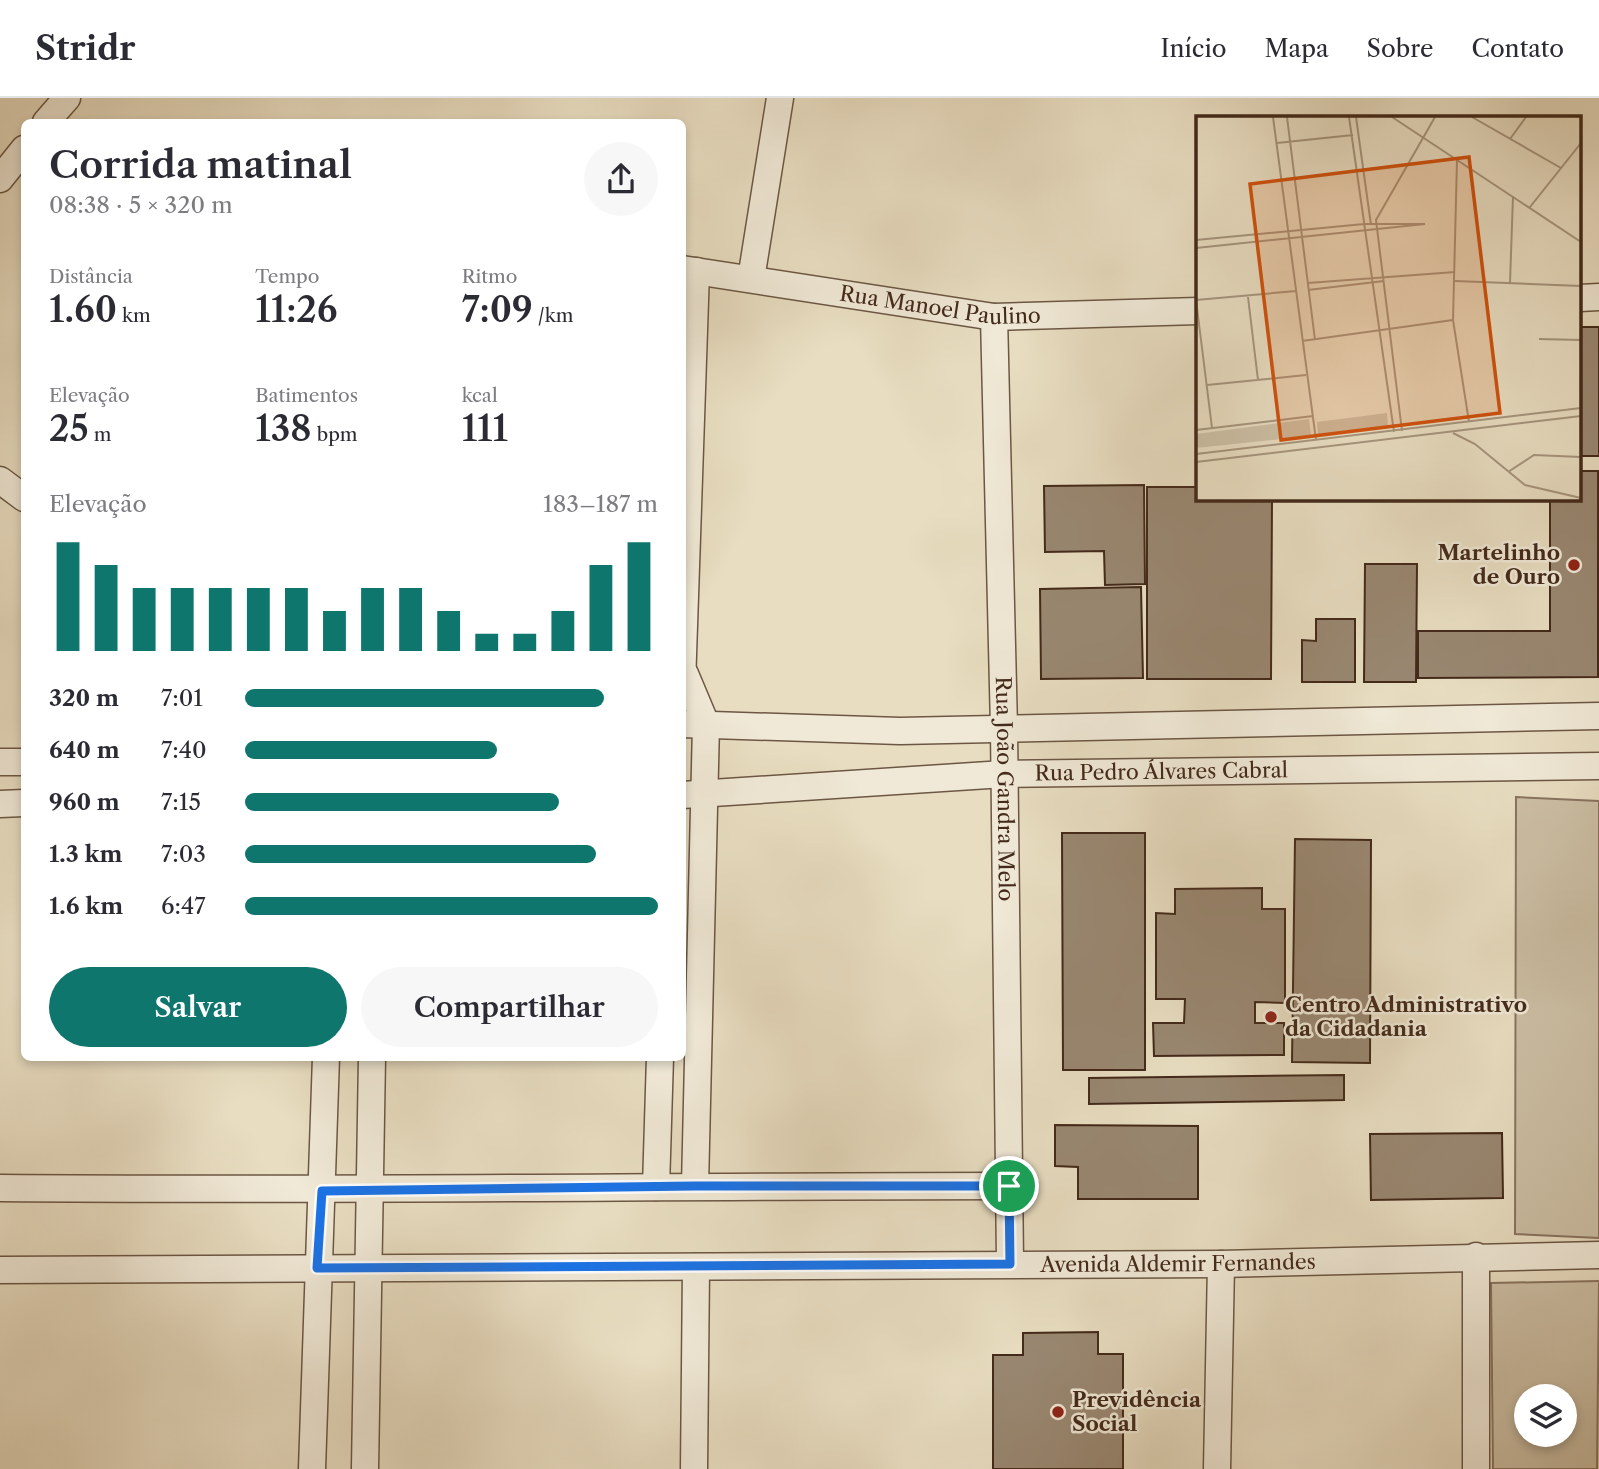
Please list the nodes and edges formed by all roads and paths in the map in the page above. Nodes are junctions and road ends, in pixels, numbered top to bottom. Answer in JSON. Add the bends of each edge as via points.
{"nodes":[{"id":1,"x":67,"y":98,"type":"edge"},
{"id":2,"x":780,"y":98,"type":"edge"},
{"id":3,"x":49,"y":119,"type":"edge"},
{"id":4,"x":21,"y":154,"type":"edge"},
{"id":5,"x":10,"y":174,"type":"edge"},
{"id":6,"x":689,"y":270,"type":"edge"},
{"id":7,"x":751,"y":279,"type":"junction"},
{"id":8,"x":1196,"y":312,"type":"edge"},
{"id":9,"x":994,"y":317,"type":"junction"},
{"id":10,"x":0,"y":480,"type":"edge"},
{"id":11,"x":21,"y":496,"type":"edge"},
{"id":12,"x":686,"y":515,"type":"edge"},
{"id":13,"x":686,"y":688,"type":"edge"},
{"id":14,"x":1599,"y":716,"type":"edge"},
{"id":15,"x":694,"y":724,"type":"edge"},
{"id":16,"x":1004,"y":728,"type":"junction"},
{"id":17,"x":0,"y":762,"type":"edge"},
{"id":18,"x":21,"y":762,"type":"edge"},
{"id":19,"x":1599,"y":766,"type":"edge"},
{"id":20,"x":1004,"y":774,"type":"junction"},
{"id":21,"x":694,"y":795,"type":"edge"},
{"id":22,"x":21,"y":803,"type":"edge"},
{"id":23,"x":0,"y":804,"type":"edge"},
{"id":24,"x":326,"y":1061,"type":"edge"},
{"id":25,"x":372,"y":1061,"type":"edge"},
{"id":26,"x":660,"y":1061,"type":"edge"},
{"id":27,"x":695,"y":1186,"type":"junction"},
{"id":28,"x":1009,"y":1186,"type":"junction"},
{"id":29,"x":656,"y":1187,"type":"junction"},
{"id":30,"x":0,"y":1188,"type":"edge"},
{"id":31,"x":371,"y":1190,"type":"junction"},
{"id":32,"x":322,"y":1191,"type":"junction"},
{"id":33,"x":1599,"y":1255,"type":"edge"},
{"id":34,"x":1476,"y":1256,"type":"junction"},
{"id":35,"x":1010,"y":1264,"type":"junction"},
{"id":36,"x":1221,"y":1264,"type":"junction"},
{"id":37,"x":696,"y":1266,"type":"junction"},
{"id":38,"x":370,"y":1267,"type":"junction"},
{"id":39,"x":317,"y":1268,"type":"junction"},
{"id":40,"x":0,"y":1270,"type":"edge"},
{"id":41,"x":312,"y":1469,"type":"edge"},
{"id":42,"x":365,"y":1469,"type":"edge"},
{"id":43,"x":694,"y":1469,"type":"edge"},
{"id":44,"x":1217,"y":1469,"type":"edge"},
{"id":45,"x":1476,"y":1469,"type":"edge"}],
"edges":[{"from":1,"to":3,"type":"street"},
{"from":2,"to":7,"type":"street"},
{"from":4,"to":5,"type":"street"},
{"from":6,"to":7,"type":"street","name":"Rua Manoel Paulino"},
{"from":6,"to":12,"type":"street"},
{"from":7,"to":9,"type":"street","name":"Rua Manoel Paulino"},
{"from":8,"to":9,"type":"street","name":"Rua Manoel Paulino"},
{"from":9,"to":16,"type":"street","name":"Rua João Gandra Melo"},
{"from":10,"to":11,"type":"street"},
{"from":13,"to":15,"type":"street"},
{"from":14,"to":16,"type":"street"},
{"from":15,"to":16,"type":"street","via":[[900,731]]},
{"from":15,"to":21,"type":"street"},
{"from":16,"to":20,"type":"street","name":"Rua João Gandra Melo"},
{"from":17,"to":18,"type":"street"},
{"from":19,"to":20,"type":"street","name":"Rua Pedro Álvares Cabral"},
{"from":20,"to":21,"type":"street","name":"Rua Pedro Álvares Cabral"},
{"from":20,"to":28,"type":"street","name":"Rua João Gandra Melo"},
{"from":21,"to":27,"type":"street"},
{"from":22,"to":23,"type":"street"},
{"from":24,"to":32,"type":"street"},
{"from":25,"to":31,"type":"street"},
{"from":26,"to":29,"type":"street"},
{"from":27,"to":28,"type":"street"},
{"from":27,"to":29,"type":"street"},
{"from":28,"to":35,"type":"street","name":"Rua João Gandra Melo"},
{"from":29,"to":31,"type":"street"},
{"from":30,"to":32,"type":"street"},
{"from":31,"to":32,"type":"street"},
{"from":31,"to":38,"type":"street"},
{"from":32,"to":39,"type":"street"},
{"from":33,"to":34,"type":"street","name":"Avenida Aldemir Fernandes"},
{"from":34,"to":36,"type":"street","name":"Avenida Aldemir Fernandes"},
{"from":34,"to":45,"type":"street"},
{"from":35,"to":36,"type":"street","name":"Avenida Aldemir Fernandes"},
{"from":35,"to":37,"type":"street","name":"Avenida Aldemir Fernandes"},
{"from":36,"to":44,"type":"street"},
{"from":37,"to":38,"type":"street","name":"Avenida Aldemir Fernandes"},
{"from":37,"to":43,"type":"street"},
{"from":38,"to":39,"type":"street","name":"Avenida Aldemir Fernandes"},
{"from":38,"to":42,"type":"street"},
{"from":39,"to":40,"type":"street","name":"Avenida Aldemir Fernandes"},
{"from":39,"to":41,"type":"street"}]}
